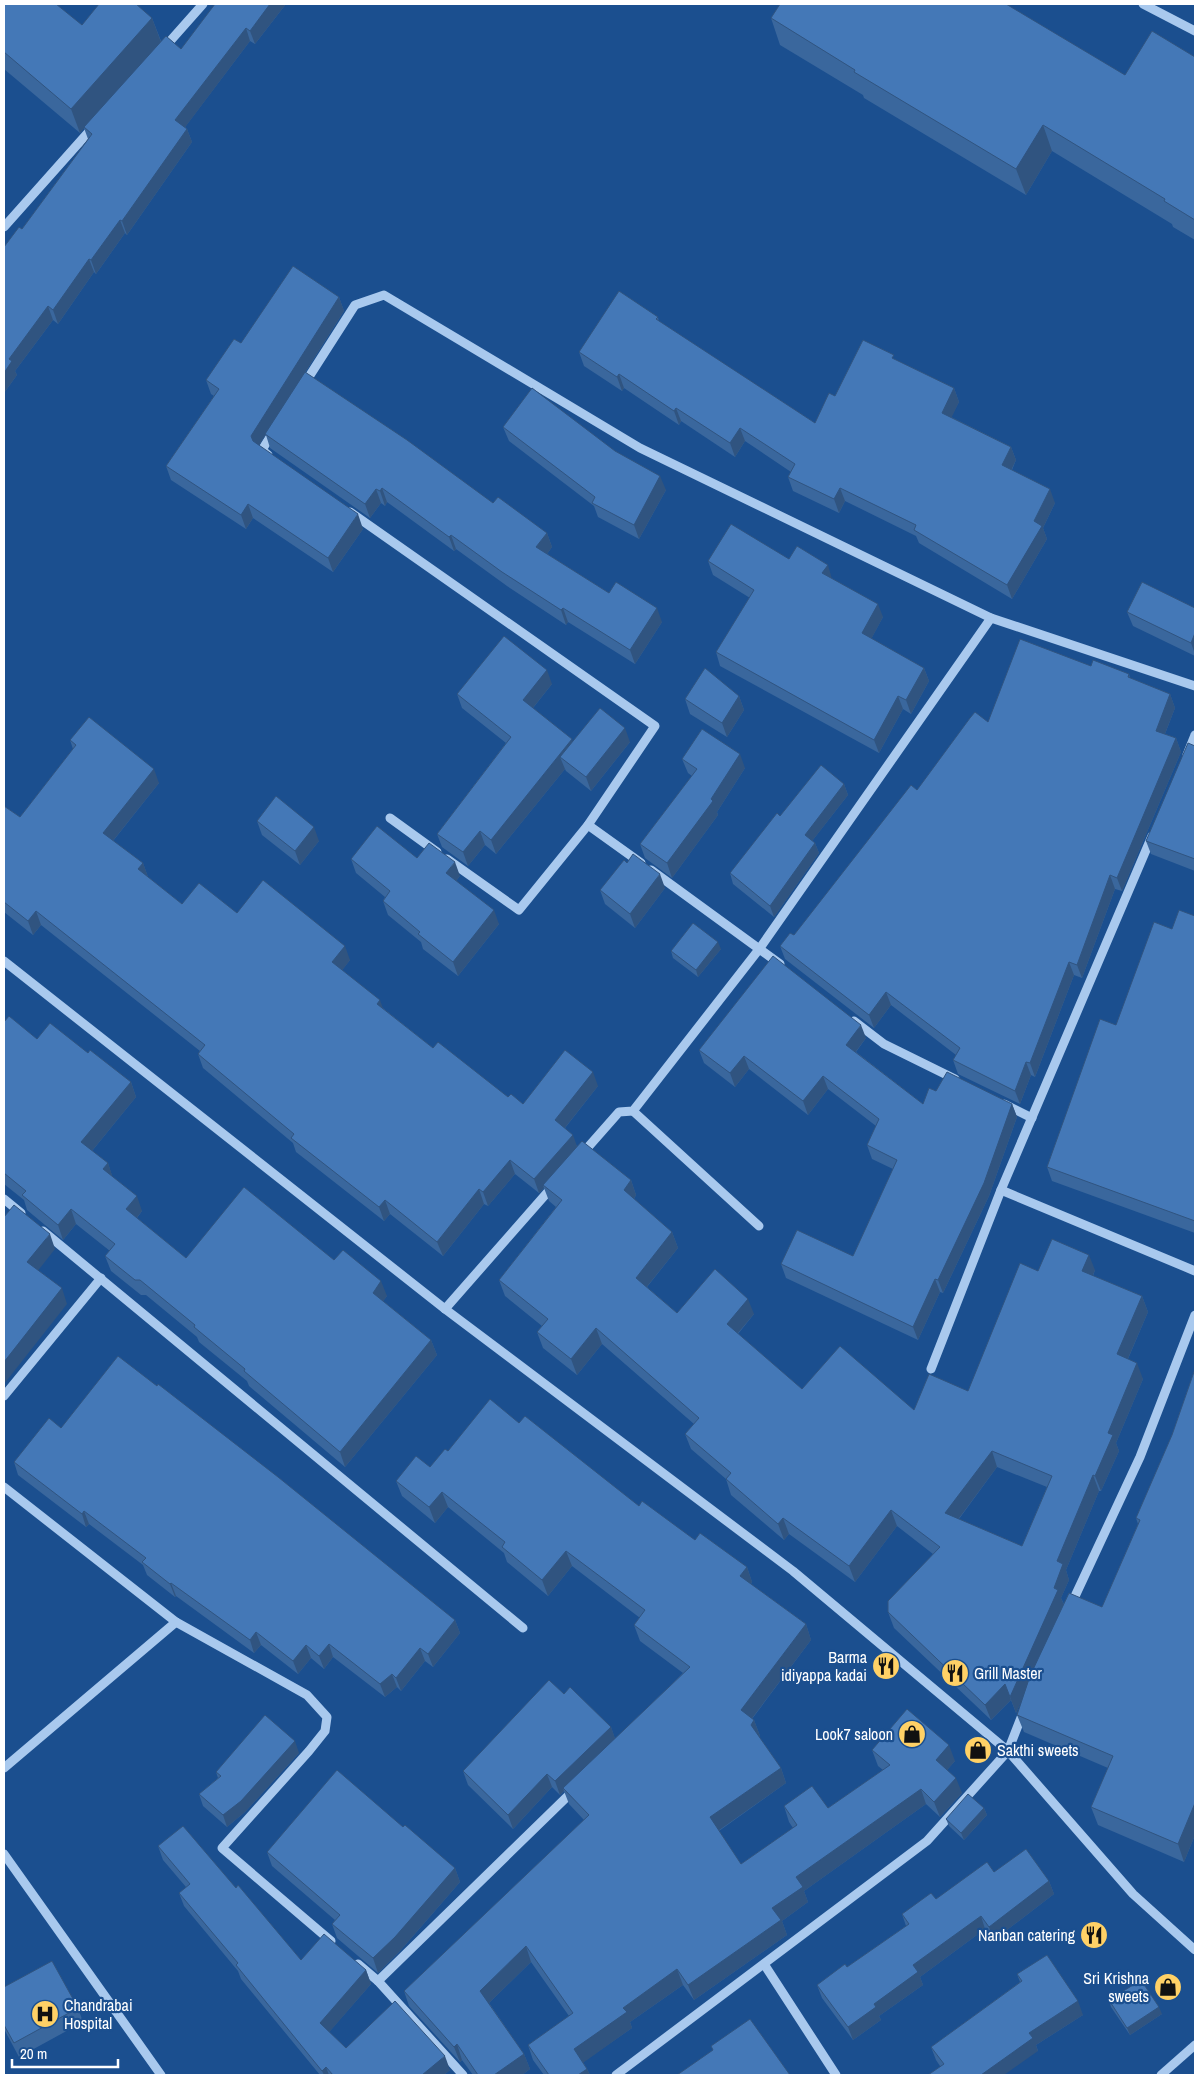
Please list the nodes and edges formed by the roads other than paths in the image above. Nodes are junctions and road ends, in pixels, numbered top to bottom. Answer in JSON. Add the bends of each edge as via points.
{"nodes":[{"id":1,"x":203,"y":4,"type":"edge"},
{"id":2,"x":1143,"y":4,"type":"edge"},
{"id":3,"x":1195,"y":31,"type":"edge"},
{"id":4,"x":157,"y":56,"type":"edge"},
{"id":5,"x":97,"y":123,"type":"edge"},
{"id":6,"x":4,"y":227,"type":"edge"},
{"id":7,"x":298,"y":394,"type":"edge"},
{"id":8,"x":277,"y":426,"type":"edge"},
{"id":9,"x":278,"y":461,"type":"edge"},
{"id":10,"x":342,"y":506,"type":"edge"},
{"id":11,"x":991,"y":618,"type":"junction"},
{"id":12,"x":1195,"y":686,"type":"edge"},
{"id":13,"x":1195,"y":735,"type":"edge"},
{"id":14,"x":1184,"y":762,"type":"edge"},
{"id":15,"x":390,"y":818,"type":"dead end"},
{"id":16,"x":588,"y":825,"type":"junction"},
{"id":17,"x":1156,"y":826,"type":"edge"},
{"id":18,"x":760,"y":948,"type":"junction"},
{"id":19,"x":4,"y":960,"type":"edge"},
{"id":20,"x":791,"y":972,"type":"edge"},
{"id":21,"x":845,"y":1014,"type":"edge"},
{"id":22,"x":962,"y":1083,"type":"edge"},
{"id":23,"x":997,"y":1101,"type":"edge"},
{"id":24,"x":633,"y":1111,"type":"junction"},
{"id":25,"x":1032,"y":1118,"type":"junction"},
{"id":26,"x":574,"y":1163,"type":"edge"},
{"id":27,"x":561,"y":1178,"type":"edge"},
{"id":28,"x":1001,"y":1190,"type":"junction"},
{"id":29,"x":4,"y":1199,"type":"edge"},
{"id":30,"x":758,"y":1226,"type":"dead end"},
{"id":31,"x":1195,"y":1272,"type":"edge"},
{"id":32,"x":101,"y":1278,"type":"junction"},
{"id":33,"x":444,"y":1309,"type":"junction"},
{"id":34,"x":1195,"y":1315,"type":"edge"},
{"id":35,"x":931,"y":1369,"type":"dead end"},
{"id":36,"x":4,"y":1396,"type":"edge"},
{"id":37,"x":4,"y":1488,"type":"edge"},
{"id":38,"x":1065,"y":1619,"type":"edge"},
{"id":39,"x":176,"y":1622,"type":"junction"},
{"id":40,"x":523,"y":1628,"type":"dead end"},
{"id":41,"x":1028,"y":1699,"type":"edge"},
{"id":42,"x":1008,"y":1751,"type":"junction"},
{"id":43,"x":4,"y":1768,"type":"edge"},
{"id":44,"x":586,"y":1779,"type":"edge"},
{"id":45,"x":4,"y":1854,"type":"edge"},
{"id":46,"x":1195,"y":1950,"type":"edge"},
{"id":47,"x":764,"y":1964,"type":"junction"},
{"id":48,"x":378,"y":1981,"type":"junction"},
{"id":49,"x":1195,"y":2045,"type":"edge"},
{"id":50,"x":161,"y":2075,"type":"edge"},
{"id":51,"x":463,"y":2075,"type":"edge"},
{"id":52,"x":616,"y":2075,"type":"edge"},
{"id":53,"x":836,"y":2075,"type":"edge"},
{"id":54,"x":1160,"y":2075,"type":"edge"}],
"edges":[{"from":1,"to":4,"type":"street"},
{"from":2,"to":3,"type":"street"},
{"from":5,"to":6,"type":"street"},
{"from":7,"to":11,"type":"street","via":[[355,305],[384,294],[640,448]]},
{"from":8,"to":9,"type":"street","via":[[262,450]]},
{"from":10,"to":16,"type":"street","via":[[655,726]]},
{"from":11,"to":12,"type":"street"},
{"from":11,"to":18,"type":"street"},
{"from":13,"to":14,"type":"street"},
{"from":15,"to":16,"type":"street","via":[[519,910]]},
{"from":16,"to":18,"type":"street"},
{"from":17,"to":25,"type":"street"},
{"from":18,"to":20,"type":"street"},
{"from":18,"to":24,"type":"street"},
{"from":19,"to":33,"type":"street"},
{"from":21,"to":22,"type":"street","via":[[884,1044]]},
{"from":23,"to":25,"type":"street"},
{"from":24,"to":26,"type":"street","via":[[619,1112]]},
{"from":24,"to":30,"type":"street"},
{"from":25,"to":28,"type":"street"},
{"from":27,"to":33,"type":"street"},
{"from":28,"to":31,"type":"street"},
{"from":28,"to":35,"type":"street"},
{"from":29,"to":32,"type":"street"},
{"from":32,"to":36,"type":"street"},
{"from":32,"to":40,"type":"street"},
{"from":33,"to":42,"type":"street","via":[[793,1571]]},
{"from":34,"to":38,"type":"street","via":[[1140,1458]]},
{"from":37,"to":39,"type":"street"},
{"from":39,"to":43,"type":"street"},
{"from":39,"to":48,"type":"street","via":[[307,1696],[327,1717],[325,1731],[309,1751],[222,1848]]},
{"from":41,"to":42,"type":"street"},
{"from":42,"to":46,"type":"street","via":[[1133,1894]]},
{"from":42,"to":47,"type":"street","via":[[926,1841]]},
{"from":44,"to":48,"type":"street"},
{"from":45,"to":50,"type":"street"},
{"from":47,"to":52,"type":"street"},
{"from":47,"to":53,"type":"street"},
{"from":48,"to":51,"type":"street"},
{"from":49,"to":54,"type":"street"}]}
